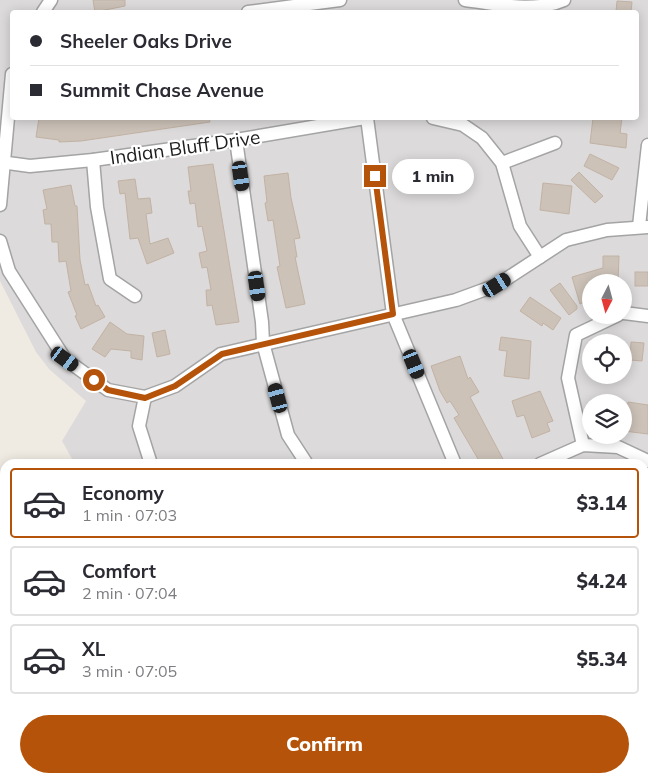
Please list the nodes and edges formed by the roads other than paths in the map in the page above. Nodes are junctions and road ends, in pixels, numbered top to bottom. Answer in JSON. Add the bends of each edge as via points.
{"nodes":[{"id":1,"x":340,"y":0,"type":"edge"},
{"id":2,"x":465,"y":0,"type":"edge"},
{"id":3,"x":564,"y":0,"type":"edge"},
{"id":4,"x":263,"y":10,"type":"edge"},
{"id":5,"x":10,"y":92,"type":"edge"},
{"id":6,"x":354,"y":120,"type":"edge"},
{"id":7,"x":366,"y":120,"type":"edge"},
{"id":8,"x":442,"y":120,"type":"edge"},
{"id":9,"x":236,"y":140,"type":"junction"},
{"id":10,"x":555,"y":143,"type":"dead end"},
{"id":11,"x":648,"y":145,"type":"edge"},
{"id":12,"x":93,"y":160,"type":"junction"},
{"id":13,"x":2,"y":162,"type":"edge"},
{"id":14,"x":502,"y":163,"type":"junction"},
{"id":15,"x":0,"y":205,"type":"edge"},
{"id":16,"x":643,"y":226,"type":"edge"},
{"id":17,"x":0,"y":241,"type":"edge"},
{"id":18,"x":540,"y":257,"type":"junction"},
{"id":19,"x":135,"y":296,"type":"dead end"},
{"id":20,"x":393,"y":314,"type":"junction"},
{"id":21,"x":632,"y":314,"type":"edge"},
{"id":22,"x":648,"y":316,"type":"edge"},
{"id":23,"x":599,"y":324,"type":"edge"},
{"id":24,"x":263,"y":343,"type":"junction"},
{"id":25,"x":145,"y":398,"type":"junction"},
{"id":26,"x":584,"y":445,"type":"junction"},
{"id":27,"x":149,"y":459,"type":"edge"},
{"id":28,"x":304,"y":459,"type":"edge"},
{"id":29,"x":453,"y":459,"type":"edge"},
{"id":30,"x":552,"y":459,"type":"edge"},
{"id":31,"x":646,"y":459,"type":"edge"}],
"edges":[{"from":1,"to":4,"type":"street"},
{"from":2,"to":3,"type":"street","via":[[529,7]]},
{"from":5,"to":13,"type":"street"},
{"from":6,"to":9,"type":"street","name":"Indian Bluff Drive"},
{"from":7,"to":20,"type":"street"},
{"from":8,"to":14,"type":"street","via":[[463,125],[482,138]]},
{"from":9,"to":12,"type":"street","name":"Indian Bluff Drive"},
{"from":9,"to":24,"type":"street"},
{"from":10,"to":14,"type":"street"},
{"from":11,"to":16,"type":"street"},
{"from":12,"to":13,"type":"street","name":"Indian Bluff Drive","via":[[30,166]]},
{"from":12,"to":19,"type":"street","via":[[97,207],[110,279]]},
{"from":13,"to":15,"type":"street"},
{"from":14,"to":18,"type":"street","via":[[520,226]]},
{"from":16,"to":18,"type":"street","via":[[607,230],[566,240]]},
{"from":17,"to":25,"type":"street","via":[[9,271],[65,359],[108,390]]},
{"from":18,"to":20,"type":"street","via":[[497,285],[456,300]]},
{"from":20,"to":24,"type":"street"},
{"from":20,"to":29,"type":"street"},
{"from":21,"to":22,"type":"street"},
{"from":23,"to":26,"type":"street","via":[[576,335],[568,378]]},
{"from":24,"to":25,"type":"street","via":[[222,354],[175,386]]},
{"from":24,"to":28,"type":"street","via":[[288,435]]},
{"from":25,"to":27,"type":"street","via":[[139,426]]},
{"from":26,"to":30,"type":"street"},
{"from":26,"to":31,"type":"street","via":[[618,447]]}]}
